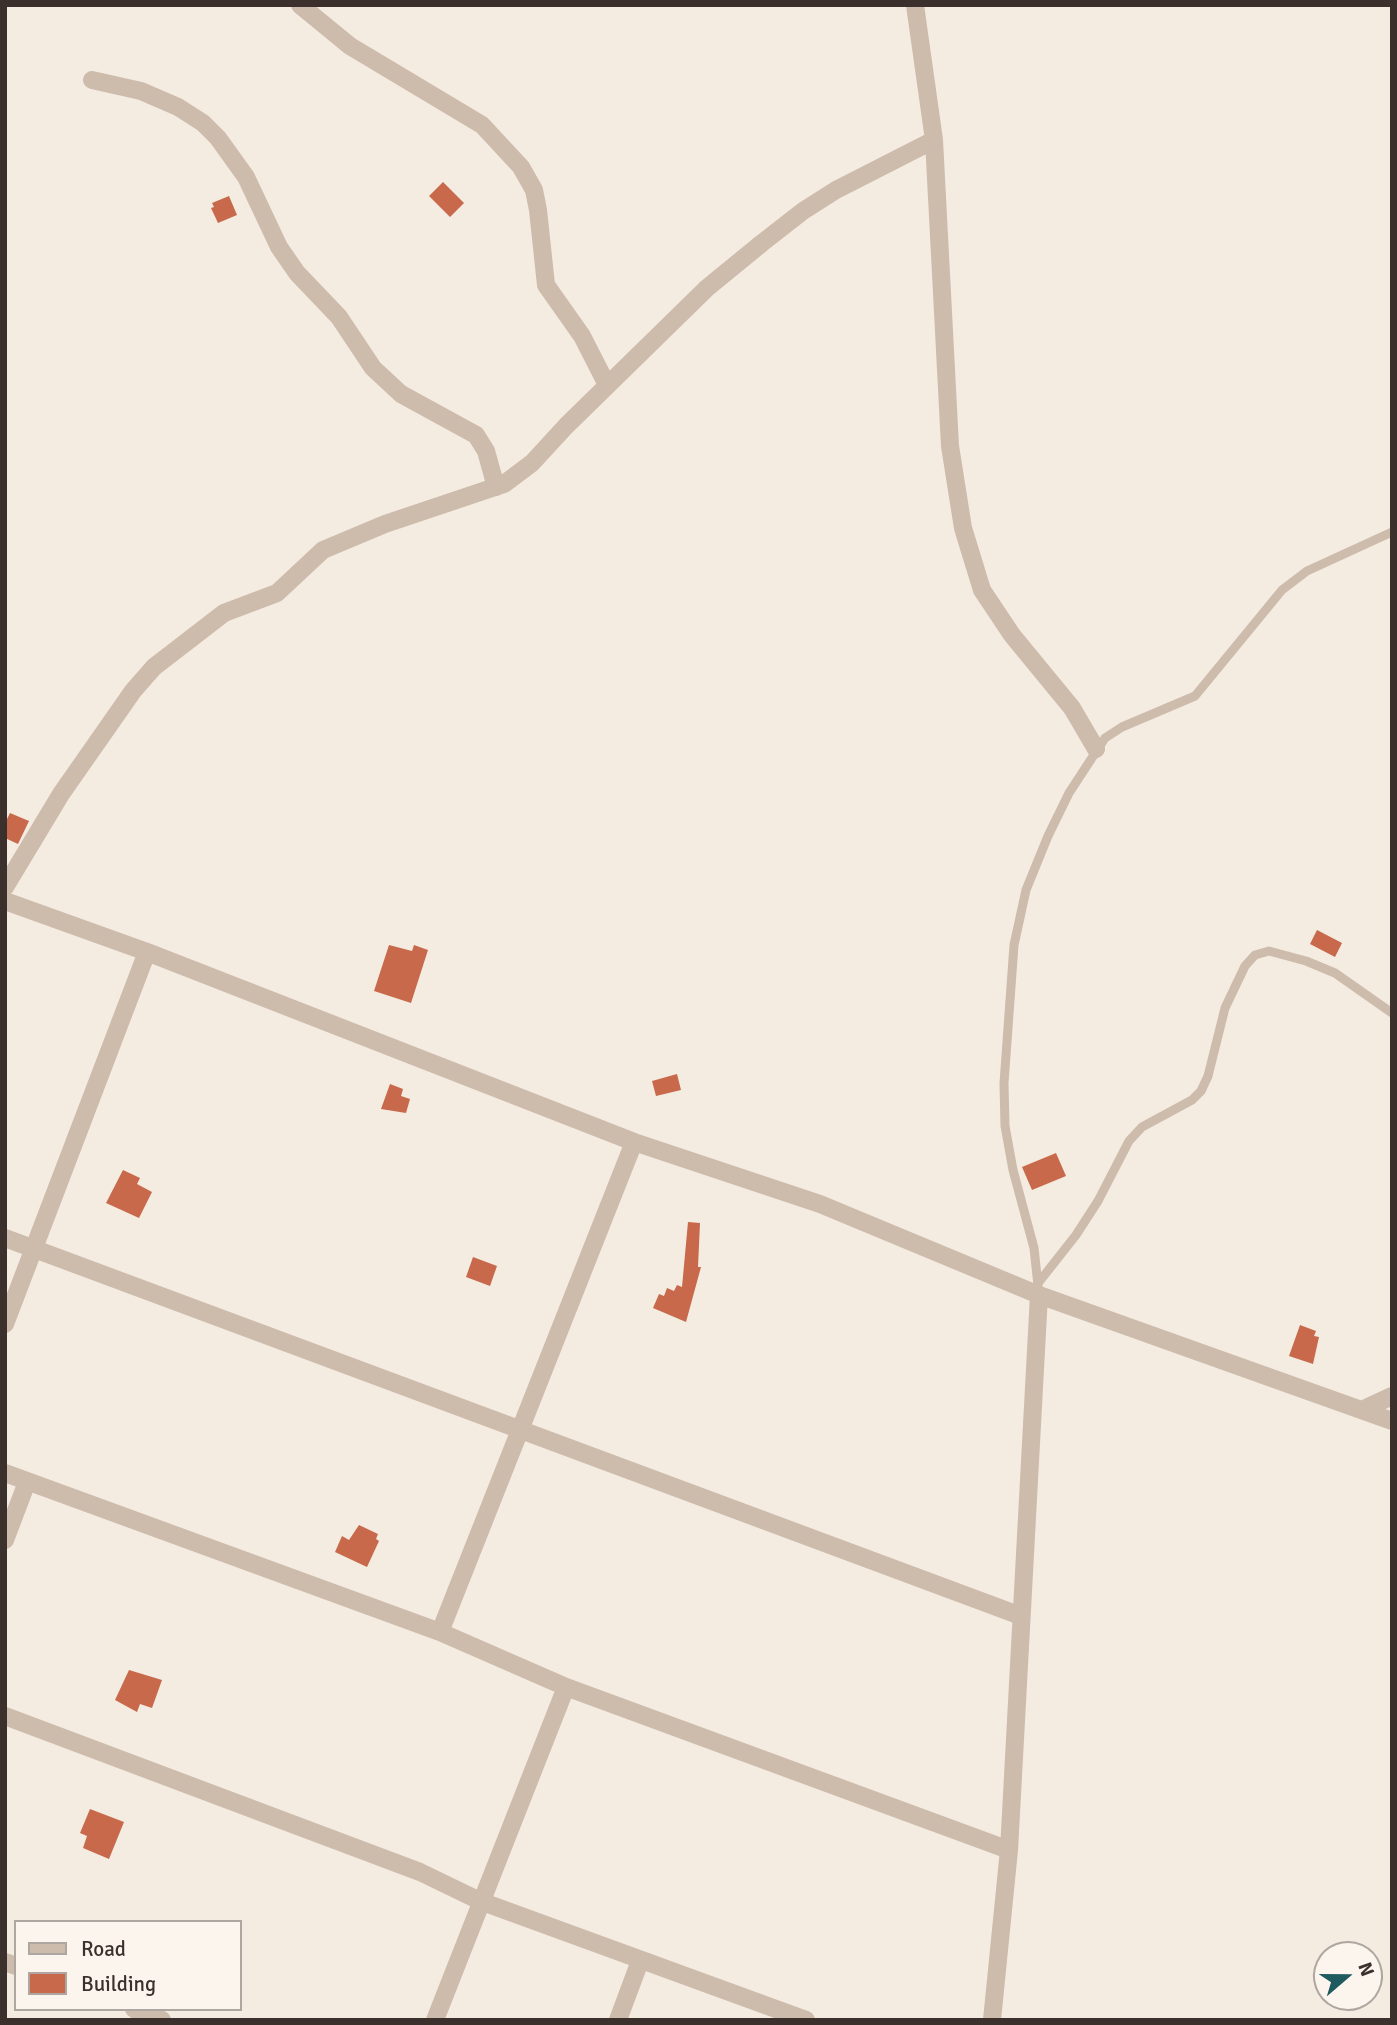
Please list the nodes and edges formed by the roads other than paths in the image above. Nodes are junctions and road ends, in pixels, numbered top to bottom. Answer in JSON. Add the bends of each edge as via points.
{"nodes":[{"id":1,"x":299,"y":5,"type":"edge"},
{"id":2,"x":915,"y":5,"type":"edge"},
{"id":3,"x":92,"y":80,"type":"dead end"},
{"id":4,"x":934,"y":140,"type":"junction"},
{"id":5,"x":607,"y":385,"type":"junction"},
{"id":6,"x":496,"y":487,"type":"junction"},
{"id":7,"x":1392,"y":532,"type":"edge"},
{"id":8,"x":1096,"y":749,"type":"junction"},
{"id":9,"x":5,"y":887,"type":"edge"},
{"id":10,"x":5,"y":901,"type":"edge"},
{"id":11,"x":147,"y":952,"type":"junction"},
{"id":12,"x":1392,"y":1013,"type":"edge"},
{"id":13,"x":634,"y":1142,"type":"junction"},
{"id":14,"x":5,"y":1238,"type":"edge"},
{"id":15,"x":33,"y":1249,"type":"junction"},
{"id":16,"x":1039,"y":1288,"type":"junction"},
{"id":17,"x":5,"y":1324,"type":"edge"},
{"id":18,"x":1392,"y":1396,"type":"edge"},
{"id":19,"x":1362,"y":1410,"type":"junction"},
{"id":20,"x":1392,"y":1421,"type":"edge"},
{"id":21,"x":521,"y":1432,"type":"junction"},
{"id":22,"x":5,"y":1473,"type":"edge"},
{"id":23,"x":27,"y":1482,"type":"junction"},
{"id":24,"x":5,"y":1540,"type":"edge"},
{"id":25,"x":1021,"y":1616,"type":"junction"},
{"id":26,"x":440,"y":1632,"type":"junction"},
{"id":27,"x":566,"y":1687,"type":"junction"},
{"id":28,"x":5,"y":1716,"type":"edge"},
{"id":29,"x":1009,"y":1850,"type":"junction"},
{"id":30,"x":480,"y":1900,"type":"junction"},
{"id":31,"x":640,"y":1961,"type":"junction"},
{"id":32,"x":139,"y":2011,"type":"edge"},
{"id":33,"x":162,"y":2020,"type":"edge"},
{"id":34,"x":435,"y":2020,"type":"edge"},
{"id":35,"x":618,"y":2020,"type":"edge"},
{"id":36,"x":806,"y":2020,"type":"edge"},
{"id":37,"x":992,"y":2020,"type":"edge"}],
"edges":[{"from":1,"to":5,"type":"street","via":[[350,46],[482,125],[521,167],[534,190],[546,285],[582,337]]},
{"from":2,"to":4,"type":"street"},
{"from":3,"to":6,"type":"street","via":[[141,91],[178,107],[218,138],[246,177],[279,247],[339,317],[373,368],[401,394],[476,435],[486,451]]},
{"from":4,"to":5,"type":"street","via":[[803,211],[707,288]]},
{"from":4,"to":8,"type":"street","via":[[950,446],[963,528],[982,590],[1072,708]]},
{"from":5,"to":6,"type":"street","via":[[532,463]]},
{"from":6,"to":9,"type":"street","via":[[323,550],[288,586],[224,613],[154,667],[105,729]]},
{"from":7,"to":8,"type":"lane","via":[[1307,571],[1282,590],[1195,696],[1122,726]]},
{"from":8,"to":16,"type":"lane","via":[[1048,836],[1026,890],[1012,958],[1005,1126]]},
{"from":10,"to":11,"type":"street"},
{"from":11,"to":13,"type":"street"},
{"from":11,"to":15,"type":"street"},
{"from":12,"to":16,"type":"lane","via":[[1335,973],[1269,951],[1255,955],[1225,1008],[1201,1091],[1142,1126],[1084,1224]]},
{"from":13,"to":16,"type":"street","via":[[820,1204]]},
{"from":13,"to":21,"type":"street"},
{"from":14,"to":15,"type":"street"},
{"from":15,"to":17,"type":"street"},
{"from":15,"to":21,"type":"street"},
{"from":16,"to":19,"type":"street"},
{"from":16,"to":25,"type":"street"},
{"from":18,"to":19,"type":"street"},
{"from":19,"to":20,"type":"street"},
{"from":21,"to":25,"type":"street"},
{"from":21,"to":26,"type":"street"},
{"from":22,"to":23,"type":"street"},
{"from":23,"to":24,"type":"street"},
{"from":23,"to":26,"type":"street"},
{"from":25,"to":29,"type":"street"},
{"from":26,"to":27,"type":"street"},
{"from":27,"to":29,"type":"street"},
{"from":27,"to":30,"type":"street"},
{"from":28,"to":30,"type":"street","via":[[420,1872]]},
{"from":29,"to":37,"type":"street"},
{"from":30,"to":31,"type":"street"},
{"from":30,"to":34,"type":"street"},
{"from":31,"to":35,"type":"street"},
{"from":31,"to":36,"type":"street"},
{"from":32,"to":33,"type":"street"}]}
